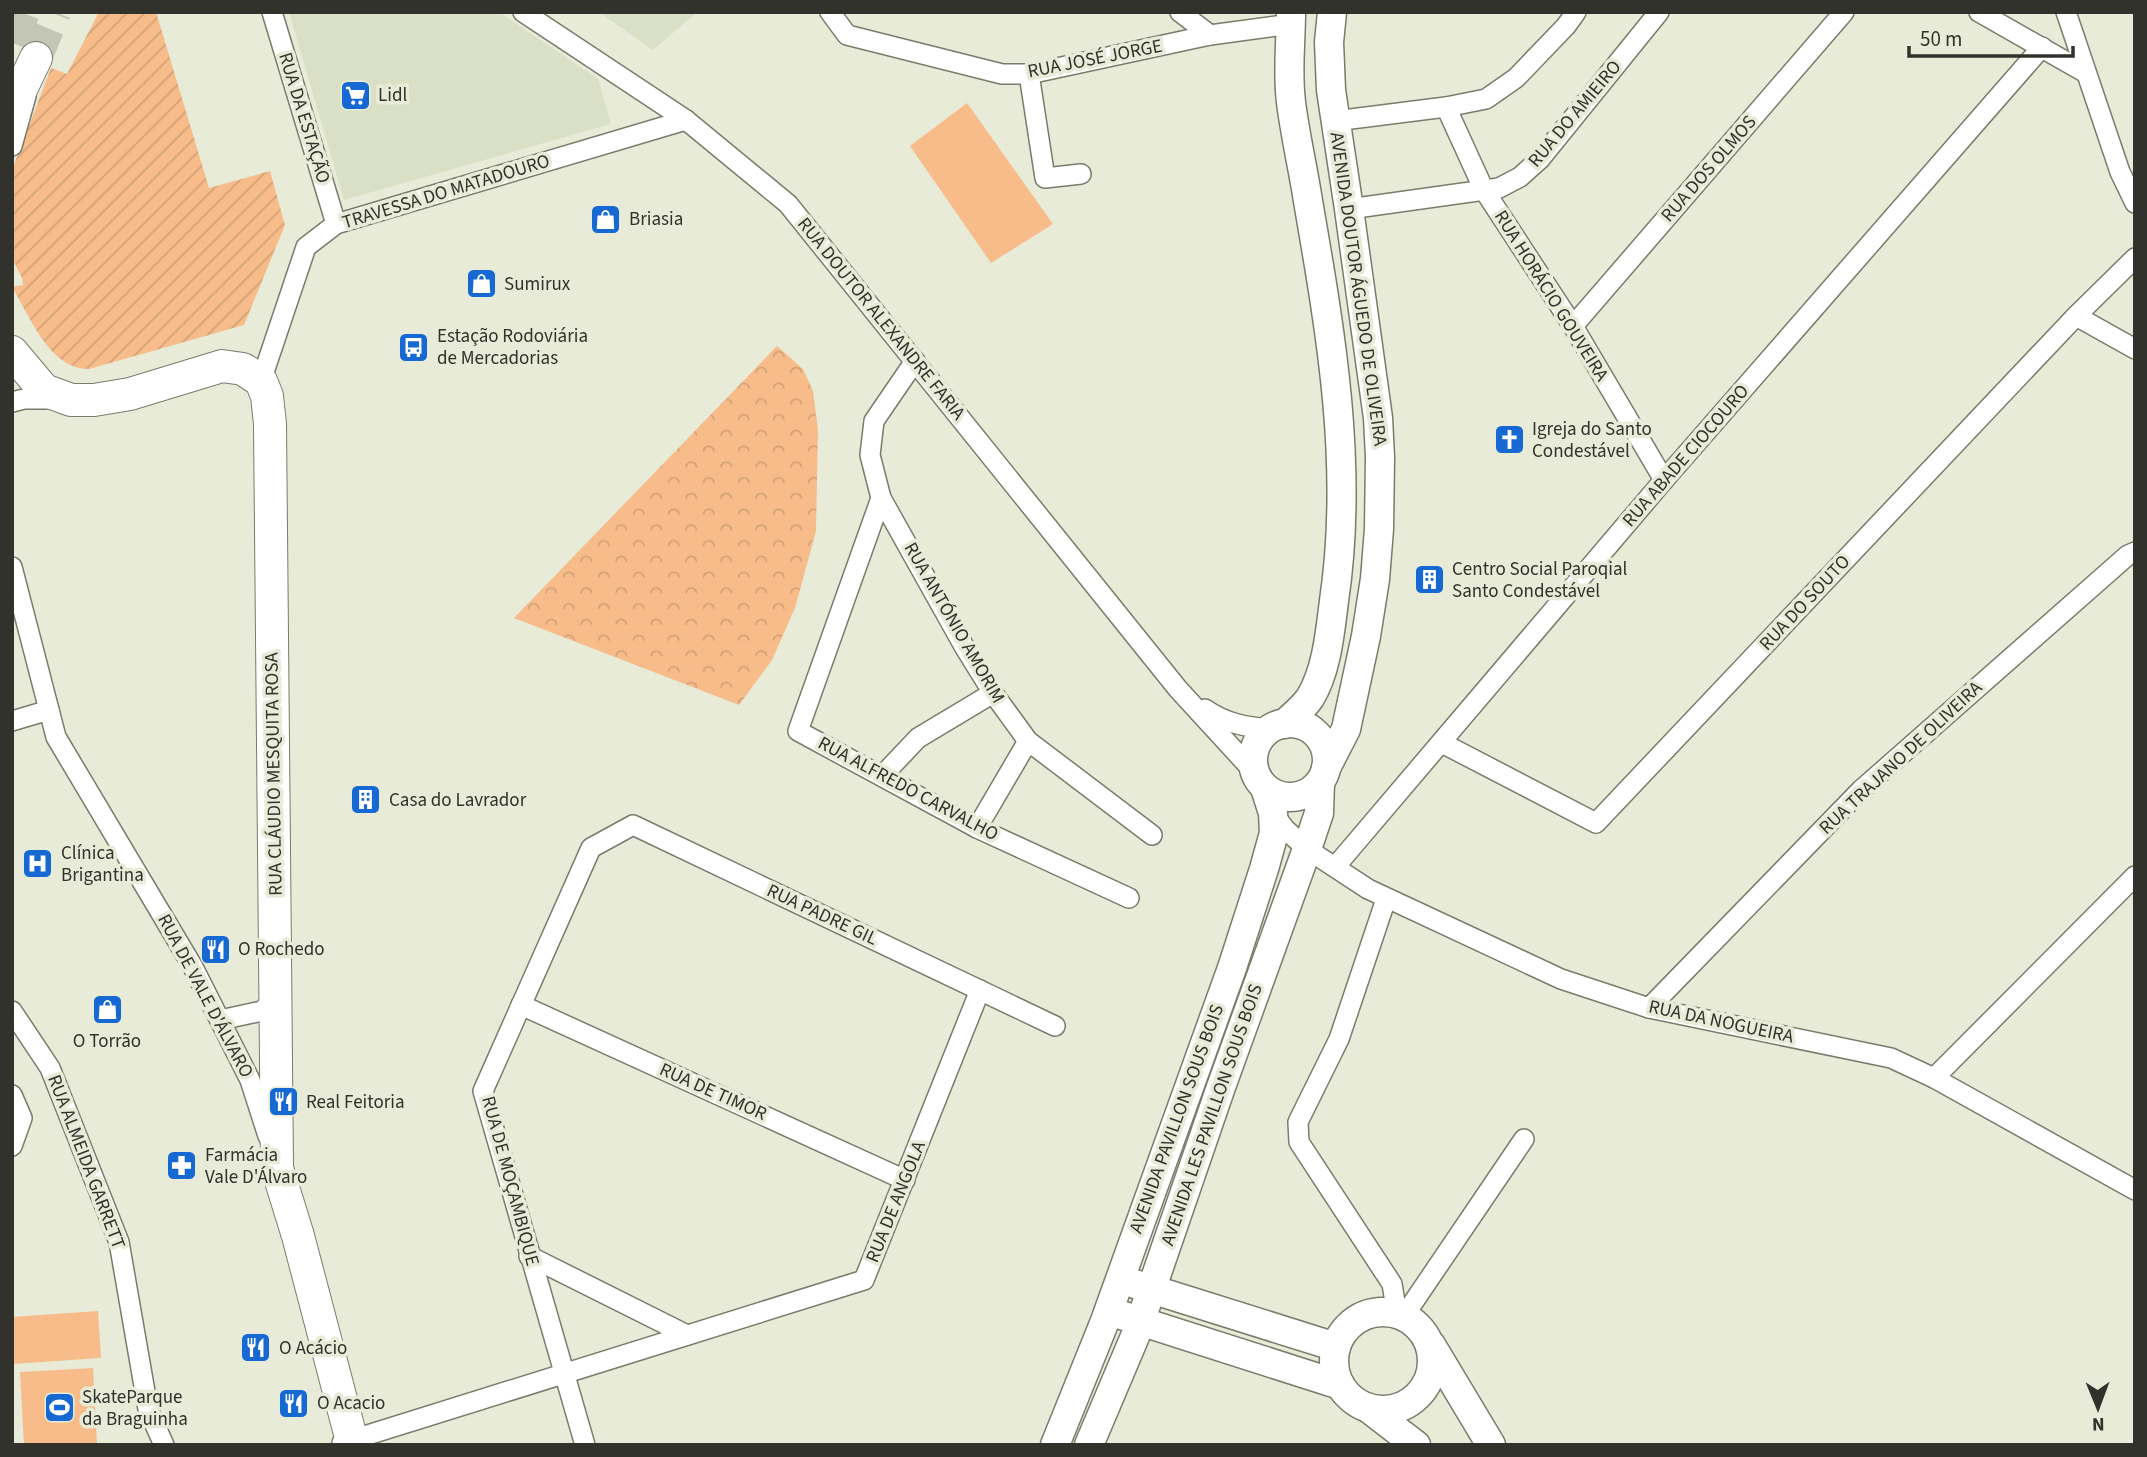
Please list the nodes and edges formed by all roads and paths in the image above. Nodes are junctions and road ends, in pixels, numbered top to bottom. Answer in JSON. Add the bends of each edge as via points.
{"nodes":[{"id":1,"x":272,"y":12,"type":"edge"},
{"id":2,"x":523,"y":12,"type":"edge"},
{"id":3,"x":830,"y":12,"type":"edge"},
{"id":4,"x":1180,"y":12,"type":"edge"},
{"id":5,"x":1332,"y":12,"type":"edge"},
{"id":6,"x":1576,"y":12,"type":"edge"},
{"id":7,"x":1660,"y":12,"type":"edge"},
{"id":8,"x":1844,"y":12,"type":"edge"},
{"id":9,"x":1979,"y":12,"type":"edge"},
{"id":10,"x":2066,"y":12,"type":"edge"},
{"id":11,"x":1291,"y":18,"type":"edge"},
{"id":12,"x":1210,"y":35,"type":"junction"},
{"id":13,"x":2042,"y":47,"type":"junction"},
{"id":14,"x":36,"y":58,"type":"joint"},
{"id":15,"x":2086,"y":73,"type":"junction"},
{"id":16,"x":1029,"y":74,"type":"junction"},
{"id":17,"x":1446,"y":107,"type":"junction"},
{"id":18,"x":12,"y":108,"type":"edge"},
{"id":19,"x":686,"y":120,"type":"junction"},
{"id":20,"x":1335,"y":121,"type":"junction"},
{"id":21,"x":12,"y":146,"type":"edge"},
{"id":22,"x":1081,"y":174,"type":"dead end"},
{"id":23,"x":1484,"y":190,"type":"junction"},
{"id":24,"x":2135,"y":203,"type":"edge"},
{"id":25,"x":1349,"y":209,"type":"junction"},
{"id":26,"x":336,"y":224,"type":"junction"},
{"id":27,"x":2135,"y":258,"type":"edge"},
{"id":28,"x":2076,"y":317,"type":"junction"},
{"id":29,"x":282,"y":318,"type":"junction"},
{"id":30,"x":1573,"y":326,"type":"junction"},
{"id":31,"x":2135,"y":349,"type":"edge"},
{"id":32,"x":13,"y":359,"type":"edge"},
{"id":33,"x":915,"y":361,"type":"junction"},
{"id":34,"x":222,"y":366,"type":"junction"},
{"id":35,"x":261,"y":381,"type":"junction"},
{"id":36,"x":71,"y":400,"type":"junction"},
{"id":37,"x":12,"y":402,"type":"edge"},
{"id":38,"x":1664,"y":480,"type":"junction"},
{"id":39,"x":881,"y":498,"type":"junction"},
{"id":40,"x":2135,"y":552,"type":"edge"},
{"id":41,"x":12,"y":567,"type":"edge"},
{"id":42,"x":1178,"y":689,"type":"junction"},
{"id":43,"x":993,"y":693,"type":"junction"},
{"id":44,"x":49,"y":709,"type":"junction"},
{"id":45,"x":12,"y":721,"type":"edge"},
{"id":46,"x":1277,"y":726,"type":"junction"},
{"id":47,"x":1028,"y":741,"type":"junction"},
{"id":48,"x":1441,"y":743,"type":"junction"},
{"id":49,"x":1323,"y":775,"type":"junction"},
{"id":50,"x":882,"y":776,"type":"junction"},
{"id":51,"x":1265,"y":792,"type":"junction"},
{"id":52,"x":977,"y":828,"type":"junction"},
{"id":53,"x":1152,"y":835,"type":"dead end"},
{"id":54,"x":591,"y":848,"type":"joint"},
{"id":55,"x":1307,"y":849,"type":"junction"},
{"id":56,"x":1335,"y":867,"type":"junction"},
{"id":57,"x":2135,"y":876,"type":"edge"},
{"id":58,"x":1129,"y":898,"type":"dead end"},
{"id":59,"x":1386,"y":899,"type":"junction"},
{"id":60,"x":980,"y":990,"type":"junction"},
{"id":61,"x":276,"y":998,"type":"junction"},
{"id":62,"x":521,"y":1005,"type":"junction"},
{"id":63,"x":1650,"y":1007,"type":"junction"},
{"id":64,"x":12,"y":1010,"type":"edge"},
{"id":65,"x":220,"y":1020,"type":"junction"},
{"id":66,"x":1055,"y":1026,"type":"dead end"},
{"id":67,"x":1934,"y":1078,"type":"junction"},
{"id":68,"x":12,"y":1095,"type":"edge"},
{"id":69,"x":1524,"y":1139,"type":"dead end"},
{"id":70,"x":12,"y":1146,"type":"edge"},
{"id":71,"x":277,"y":1168,"type":"junction"},
{"id":72,"x":905,"y":1180,"type":"junction"},
{"id":73,"x":2135,"y":1190,"type":"edge"},
{"id":74,"x":529,"y":1256,"type":"junction"},
{"id":75,"x":1120,"y":1279,"type":"junction"},
{"id":76,"x":1151,"y":1291,"type":"junction"},
{"id":77,"x":1108,"y":1311,"type":"junction"},
{"id":78,"x":1401,"y":1315,"type":"junction"},
{"id":79,"x":1141,"y":1321,"type":"junction"},
{"id":80,"x":687,"y":1335,"type":"junction"},
{"id":81,"x":1427,"y":1338,"type":"junction"},
{"id":82,"x":1336,"y":1347,"type":"junction"},
{"id":83,"x":564,"y":1374,"type":"junction"},
{"id":84,"x":1340,"y":1385,"type":"junction"},
{"id":85,"x":1368,"y":1408,"type":"junction"},
{"id":86,"x":347,"y":1443,"type":"edge"},
{"id":87,"x":164,"y":1445,"type":"edge"},
{"id":88,"x":585,"y":1445,"type":"edge"},
{"id":89,"x":1055,"y":1445,"type":"edge"},
{"id":90,"x":1089,"y":1445,"type":"edge"},
{"id":91,"x":1416,"y":1445,"type":"edge"},
{"id":92,"x":1491,"y":1445,"type":"edge"}],
"edges":[{"from":1,"to":26,"type":"street","name":"RUA DA ESTAÇÃO"},
{"from":2,"to":19,"type":"street","name":"RUA DOUTOR ALEXANDRE FARIA"},
{"from":3,"to":16,"type":"street","name":"RUA JOSÉ JORGE","via":[[847,35],[1002,74]]},
{"from":4,"to":12,"type":"street"},
{"from":5,"to":20,"type":"street","name":"AVENIDA DOUTOR ÁGUEDO DE OLIVEIRA"},
{"from":6,"to":17,"type":"street","via":[[1502,90],[1486,99]]},
{"from":7,"to":23,"type":"street","name":"RUA DO AMIEIRO","via":[[1541,159],[1509,184]]},
{"from":8,"to":30,"type":"street","name":"RUA DOS OLMOS"},
{"from":9,"to":13,"type":"street"},
{"from":10,"to":15,"type":"street"},
{"from":11,"to":12,"type":"street","name":"RUA JOSÉ JORGE"},
{"from":11,"to":46,"type":"street","name":"AVENIDA DOUTOR ÁGUEDO DE OLIVEIRA","via":[[1291,103],[1327,315],[1340,421],[1343,514],[1338,579],[1315,689]]},
{"from":12,"to":16,"type":"street","name":"RUA JOSÉ JORGE"},
{"from":13,"to":15,"type":"street"},
{"from":13,"to":38,"type":"street","name":"RUA ABADE CIOCOURO"},
{"from":14,"to":18,"type":"main road"},
{"from":14,"to":21,"type":"street"},
{"from":15,"to":24,"type":"street"},
{"from":16,"to":22,"type":"street","via":[[1045,178]]},
{"from":17,"to":20,"type":"street"},
{"from":17,"to":23,"type":"street","name":"RUA HORÁCIO GOUVEIRA"},
{"from":19,"to":26,"type":"street","name":"TRAVESSA DO MATADOURO"},
{"from":19,"to":33,"type":"street","name":"RUA DOUTOR ALEXANDRE FARIA","via":[[788,204]]},
{"from":20,"to":25,"type":"street","name":"AVENIDA DOUTOR ÁGUEDO DE OLIVEIRA"},
{"from":23,"to":25,"type":"street","name":"RUA DO AMIEIRO"},
{"from":23,"to":30,"type":"street","name":"RUA HORÁCIO GOUVEIRA"},
{"from":25,"to":49,"type":"street","name":"AVENIDA DOUTOR ÁGUEDO DE OLIVEIRA","via":[[1378,418],[1379,529],[1357,684],[1346,729]]},
{"from":26,"to":29,"type":"street","name":"TRAVESSA DO MATADOURO","via":[[306,247]]},
{"from":27,"to":28,"type":"street","name":"RUA DO SOUTO"},
{"from":28,"to":31,"type":"street"},
{"from":28,"to":48,"type":"street","name":"RUA DO SOUTO","via":[[1596,823]]},
{"from":29,"to":34,"type":"street","via":[[256,354]]},
{"from":29,"to":35,"type":"street","name":"TRAVESSA DO MATADOURO"},
{"from":30,"to":38,"type":"street","name":"RUA HORÁCIO GOUVEIRA"},
{"from":32,"to":36,"type":"main road","via":[[44,390]]},
{"from":33,"to":39,"type":"street","name":"RUA ANTÓNIO AMORIM","via":[[874,421],[870,455]]},
{"from":33,"to":42,"type":"street","name":"RUA DOUTOR ALEXANDRE FARIA"},
{"from":34,"to":35,"type":"main road","via":[[243,369]]},
{"from":34,"to":36,"type":"main road","via":[[130,394]]},
{"from":35,"to":61,"type":"main road","name":"RUA CLÁUDIO MESQUITA ROSA","via":[[270,424]]},
{"from":36,"to":37,"type":"street"},
{"from":38,"to":48,"type":"street","name":"RUA ABADE CIOCOURO"},
{"from":39,"to":43,"type":"street","name":"RUA ANTÓNIO AMORIM"},
{"from":39,"to":50,"type":"street","name":"RUA ALFREDO CARVALHO","via":[[798,731]]},
{"from":40,"to":63,"type":"street","name":"RUA TRAJANO DE OLIVEIRA","via":[[1861,790]]},
{"from":41,"to":44,"type":"street","name":"RUA DE VALE D'ÁLVARO"},
{"from":42,"to":46,"type":"street","via":[[1221,720],[1250,727]]},
{"from":42,"to":51,"type":"street","name":"RUA DA NOGUEIRA"},
{"from":43,"to":47,"type":"street","name":"RUA ANTÓNIO AMORIM"},
{"from":43,"to":50,"type":"street","via":[[918,738]]},
{"from":44,"to":45,"type":"street"},
{"from":44,"to":65,"type":"street","name":"RUA DE VALE D'ÁLVARO","via":[[56,737]]},
{"from":46,"to":49,"type":"street","via":[[1296,724],[1317,735],[1327,756]]},
{"from":46,"to":51,"type":"street","via":[[1262,736],[1254,754]]},
{"from":47,"to":52,"type":"street"},
{"from":47,"to":53,"type":"street","name":"RUA ANTÓNIO AMORIM"},
{"from":48,"to":56,"type":"street","name":"RUA ABADE CIOCOURO"},
{"from":49,"to":51,"type":"street","via":[[1300,795]]},
{"from":49,"to":55,"type":"street","name":"AVENIDA LES PAVILLON SOUS BOIS","via":[[1319,813]]},
{"from":50,"to":52,"type":"street","name":"RUA ALFREDO CARVALHO"},
{"from":51,"to":55,"type":"street","name":"RUA DA NOGUEIRA","via":[[1285,829]]},
{"from":51,"to":75,"type":"street","name":"AVENIDA PAVILLON SOUS BOIS","via":[[1273,833],[1264,869]]},
{"from":52,"to":58,"type":"street","name":"RUA ALFREDO CARVALHO"},
{"from":54,"to":60,"type":"street","name":"RUA PADRE GIL","via":[[633,825]]},
{"from":54,"to":62,"type":"street","name":"RUA DE MOÇAMBIQUE"},
{"from":55,"to":56,"type":"street","name":"RUA DA NOGUEIRA"},
{"from":55,"to":76,"type":"street","name":"AVENIDA LES PAVILLON SOUS BOIS"},
{"from":56,"to":59,"type":"street","name":"RUA DA NOGUEIRA"},
{"from":57,"to":67,"type":"street"},
{"from":59,"to":63,"type":"street","name":"RUA DA NOGUEIRA","via":[[1560,979]]},
{"from":59,"to":78,"type":"street","via":[[1339,1039],[1298,1122],[1298,1142],[1392,1284]]},
{"from":60,"to":66,"type":"street","name":"RUA PADRE GIL"},
{"from":60,"to":72,"type":"street","name":"RUA DE ANGOLA"},
{"from":61,"to":65,"type":"street","via":[[262,1011]]},
{"from":61,"to":71,"type":"main road","name":"RUA CLÁUDIO MESQUITA ROSA"},
{"from":62,"to":72,"type":"street","name":"RUA DE TIMOR"},
{"from":62,"to":74,"type":"street","name":"RUA DE MOÇAMBIQUE","via":[[483,1091]]},
{"from":63,"to":67,"type":"street","name":"RUA DA NOGUEIRA","via":[[1891,1058]]},
{"from":64,"to":87,"type":"street","name":"RUA ALMEIDA GARRETT","via":[[50,1068],[119,1242],[148,1409]]},
{"from":65,"to":71,"type":"street","name":"RUA DE VALE D'ÁLVARO","via":[[250,1080]]},
{"from":67,"to":73,"type":"street","name":"RUA DA NOGUEIRA"},
{"from":68,"to":70,"type":"street","via":[[22,1118]]},
{"from":69,"to":78,"type":"street"},
{"from":71,"to":86,"type":"main road","name":"RUA DE VALE D'ÁLVARO","via":[[298,1236]]},
{"from":72,"to":80,"type":"street","name":"RUA DE ANGOLA","via":[[864,1280]]},
{"from":74,"to":80,"type":"street"},
{"from":74,"to":83,"type":"street","name":"RUA DE MOÇAMBIQUE"},
{"from":75,"to":76,"type":"street"},
{"from":75,"to":77,"type":"street","name":"AVENIDA PAVILLON SOUS BOIS"},
{"from":76,"to":79,"type":"street","name":"AVENIDA LES PAVILLON SOUS BOIS"},
{"from":76,"to":82,"type":"street"},
{"from":77,"to":79,"type":"street"},
{"from":77,"to":89,"type":"street","name":"AVENIDA PAVILLON SOUS BOIS"},
{"from":78,"to":81,"type":"street"},
{"from":78,"to":82,"type":"street","via":[[1367,1314],[1353,1322]]},
{"from":79,"to":84,"type":"street"},
{"from":79,"to":90,"type":"street","name":"AVENIDA LES PAVILLON SOUS BOIS"},
{"from":80,"to":83,"type":"street","name":"RUA DE ANGOLA"},
{"from":81,"to":85,"type":"street","via":[[1432,1370],[1426,1386],[1401,1407]]},
{"from":81,"to":92,"type":"street"},
{"from":82,"to":84,"type":"street"},
{"from":83,"to":86,"type":"street","name":"RUA DE ANGOLA"},
{"from":83,"to":88,"type":"street","name":"RUA DE MOÇAMBIQUE"},
{"from":84,"to":85,"type":"street"},
{"from":85,"to":91,"type":"street"}]}
